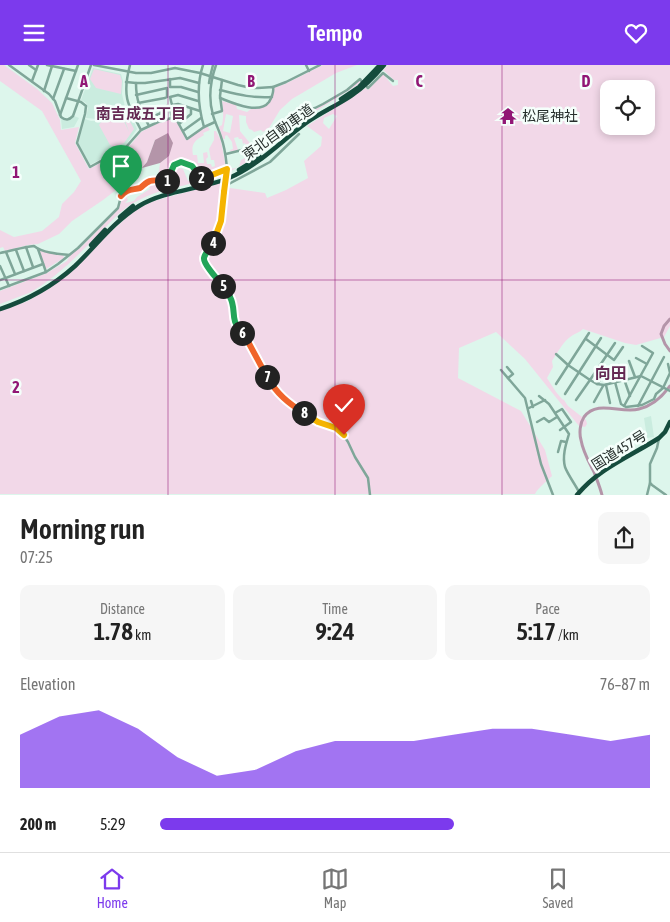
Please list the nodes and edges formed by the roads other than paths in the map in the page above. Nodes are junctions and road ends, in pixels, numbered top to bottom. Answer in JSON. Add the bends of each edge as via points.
{"nodes":[{"id":1,"x":9,"y":65,"type":"edge"},
{"id":2,"x":29,"y":65,"type":"edge"},
{"id":3,"x":38,"y":65,"type":"edge"},
{"id":4,"x":47,"y":65,"type":"edge"},
{"id":5,"x":78,"y":65,"type":"edge"},
{"id":6,"x":93,"y":65,"type":"edge"},
{"id":7,"x":130,"y":65,"type":"edge"},
{"id":8,"x":203,"y":65,"type":"edge"},
{"id":9,"x":215,"y":65,"type":"edge"},
{"id":10,"x":306,"y":65,"type":"edge"},
{"id":11,"x":320,"y":65,"type":"edge"},
{"id":12,"x":380,"y":65,"type":"edge"},
{"id":13,"x":384,"y":65,"type":"edge"},
{"id":14,"x":52,"y":66,"type":"edge"},
{"id":15,"x":109,"y":66,"type":"edge"},
{"id":16,"x":64,"y":69,"type":"junction"},
{"id":17,"x":36,"y":70,"type":"junction"},
{"id":18,"x":76,"y":71,"type":"junction"},
{"id":19,"x":309,"y":71,"type":"junction"},
{"id":20,"x":128,"y":72,"type":"junction"},
{"id":21,"x":200,"y":73,"type":"junction"},
{"id":22,"x":211,"y":77,"type":"junction"},
{"id":23,"x":170,"y":79,"type":"junction"},
{"id":24,"x":222,"y":80,"type":"junction"},
{"id":25,"x":32,"y":81,"type":"junction"},
{"id":26,"x":393,"y":81,"type":"dead end"},
{"id":27,"x":126,"y":82,"type":"junction"},
{"id":28,"x":362,"y":82,"type":"dead end"},
{"id":29,"x":136,"y":83,"type":"junction"},
{"id":30,"x":199,"y":83,"type":"junction"},
{"id":31,"x":272,"y":87,"type":"junction"},
{"id":32,"x":367,"y":87,"type":"dead end"},
{"id":33,"x":220,"y":89,"type":"junction"},
{"id":34,"x":44,"y":91,"type":"junction"},
{"id":35,"x":198,"y":92,"type":"junction"},
{"id":36,"x":136,"y":95,"type":"junction"},
{"id":37,"x":272,"y":97,"type":"junction"},
{"id":38,"x":66,"y":98,"type":"junction"},
{"id":39,"x":220,"y":98,"type":"junction"},
{"id":40,"x":53,"y":99,"type":"junction"},
{"id":41,"x":79,"y":101,"type":"junction"},
{"id":42,"x":198,"y":101,"type":"junction"},
{"id":43,"x":138,"y":103,"type":"junction"},
{"id":44,"x":160,"y":108,"type":"junction"},
{"id":45,"x":191,"y":108,"type":"junction"},
{"id":46,"x":200,"y":111,"type":"junction"},
{"id":47,"x":142,"y":112,"type":"junction"},
{"id":48,"x":212,"y":114,"type":"junction"},
{"id":49,"x":60,"y":115,"type":"junction"},
{"id":50,"x":172,"y":118,"type":"junction"},
{"id":51,"x":202,"y":118,"type":"junction"},
{"id":52,"x":146,"y":121,"type":"junction"},
{"id":53,"x":214,"y":122,"type":"junction"},
{"id":54,"x":179,"y":124,"type":"junction"},
{"id":55,"x":149,"y":126,"type":"junction"},
{"id":56,"x":204,"y":127,"type":"junction"},
{"id":57,"x":140,"y":130,"type":"junction"},
{"id":58,"x":183,"y":131,"type":"junction"},
{"id":59,"x":299,"y":134,"type":"dead end"},
{"id":60,"x":226,"y":154,"type":"junction"},
{"id":61,"x":227,"y":169,"type":"junction"},
{"id":62,"x":225,"y":185,"type":"junction"},
{"id":63,"x":26,"y":247,"type":"junction"},
{"id":64,"x":38,"y":249,"type":"junction"},
{"id":65,"x":16,"y":250,"type":"junction"},
{"id":66,"x":6,"y":252,"type":"junction"},
{"id":67,"x":0,"y":253,"type":"edge"},
{"id":68,"x":69,"y":255,"type":"junction"},
{"id":69,"x":43,"y":264,"type":"junction"},
{"id":70,"x":0,"y":266,"type":"edge"},
{"id":71,"x":33,"y":267,"type":"junction"},
{"id":72,"x":24,"y":271,"type":"junction"},
{"id":73,"x":46,"y":272,"type":"junction"},
{"id":74,"x":15,"y":274,"type":"junction"},
{"id":75,"x":6,"y":278,"type":"junction"},
{"id":76,"x":0,"y":280,"type":"edge"},
{"id":77,"x":9,"y":286,"type":"junction"},
{"id":78,"x":0,"y":289,"type":"edge"},
{"id":79,"x":0,"y":307,"type":"edge"},
{"id":80,"x":589,"y":333,"type":"dead end"},
{"id":81,"x":601,"y":338,"type":"dead end"},
{"id":82,"x":586,"y":339,"type":"junction"},
{"id":83,"x":616,"y":343,"type":"dead end"},
{"id":84,"x":596,"y":346,"type":"junction"},
{"id":85,"x":642,"y":346,"type":"dead end"},
{"id":86,"x":623,"y":347,"type":"dead end"},
{"id":87,"x":556,"y":354,"type":"dead end"},
{"id":88,"x":607,"y":355,"type":"junction"},
{"id":89,"x":664,"y":357,"type":"dead end"},
{"id":90,"x":636,"y":358,"type":"dead end"},
{"id":91,"x":629,"y":361,"type":"dead end"},
{"id":92,"x":647,"y":364,"type":"junction"},
{"id":93,"x":668,"y":364,"type":"dead end"},
{"id":94,"x":568,"y":365,"type":"junction"},
{"id":95,"x":619,"y":365,"type":"dead end"},
{"id":96,"x":507,"y":367,"type":"dead end"},
{"id":97,"x":608,"y":368,"type":"dead end"},
{"id":98,"x":501,"y":370,"type":"dead end"},
{"id":99,"x":579,"y":373,"type":"junction"},
{"id":100,"x":641,"y":376,"type":"junction"},
{"id":101,"x":635,"y":377,"type":"junction"},
{"id":102,"x":508,"y":378,"type":"junction"},
{"id":103,"x":590,"y":380,"type":"junction"},
{"id":104,"x":624,"y":380,"type":"junction"},
{"id":105,"x":650,"y":381,"type":"junction"},
{"id":106,"x":615,"y":382,"type":"junction"},
{"id":107,"x":556,"y":384,"type":"dead end"},
{"id":108,"x":597,"y":384,"type":"junction"},
{"id":109,"x":605,"y":385,"type":"junction"},
{"id":110,"x":664,"y":388,"type":"junction"},
{"id":111,"x":670,"y":391,"type":"edge"},
{"id":112,"x":565,"y":394,"type":"dead end"},
{"id":113,"x":539,"y":396,"type":"dead end"},
{"id":114,"x":630,"y":396,"type":"junction"},
{"id":115,"x":576,"y":400,"type":"dead end"},
{"id":116,"x":532,"y":401,"type":"dead end"},
{"id":117,"x":545,"y":401,"type":"junction"},
{"id":118,"x":594,"y":402,"type":"dead end"},
{"id":119,"x":610,"y":403,"type":"dead end"},
{"id":120,"x":638,"y":405,"type":"junction"},
{"id":121,"x":624,"y":406,"type":"junction"},
{"id":122,"x":533,"y":407,"type":"junction"},
{"id":123,"x":528,"y":408,"type":"junction"},
{"id":124,"x":555,"y":413,"type":"junction"},
{"id":125,"x":558,"y":417,"type":"junction"},
{"id":126,"x":537,"y":422,"type":"dead end"},
{"id":127,"x":670,"y":422,"type":"edge"},
{"id":128,"x":564,"y":427,"type":"junction"},
{"id":129,"x":560,"y":429,"type":"dead end"},
{"id":130,"x":659,"y":438,"type":"junction"},
{"id":131,"x":566,"y":443,"type":"junction"},
{"id":132,"x":558,"y":452,"type":"dead end"},
{"id":133,"x":650,"y":483,"type":"junction"},
{"id":134,"x":578,"y":493,"type":"edge"},
{"id":135,"x":370,"y":495,"type":"edge"},
{"id":136,"x":553,"y":495,"type":"edge"},
{"id":137,"x":647,"y":495,"type":"edge"},
{"id":138,"x":666,"y":495,"type":"edge"}],
"edges":[{"from":1,"to":25,"type":"street"},
{"from":2,"to":17,"type":"street"},
{"from":3,"to":17,"type":"street"},
{"from":4,"to":14,"type":"street"},
{"from":5,"to":18,"type":"street"},
{"from":6,"to":15,"type":"street"},
{"from":6,"to":41,"type":"street"},
{"from":7,"to":20,"type":"street"},
{"from":8,"to":21,"type":"street"},
{"from":9,"to":22,"type":"street"},
{"from":10,"to":19,"type":"street"},
{"from":11,"to":19,"type":"street"},
{"from":12,"to":79,"type":"highway","name":"東北自動車道","via":[[359,87],[303,122],[251,163],[221,178],[167,191],[139,203],[110,225],[55,278]]},
{"from":13,"to":79,"type":"highway","name":"東北自動車道","via":[[360,90],[307,122],[250,167],[224,180],[162,195],[140,205],[114,225],[57,281],[16,304]]},
{"from":14,"to":16,"type":"street"},
{"from":14,"to":34,"type":"street"},
{"from":15,"to":20,"type":"street"},
{"from":16,"to":18,"type":"street"},
{"from":16,"to":40,"type":"street"},
{"from":17,"to":25,"type":"street"},
{"from":18,"to":38,"type":"street"},
{"from":19,"to":31,"type":"street"},
{"from":20,"to":21,"type":"street","via":[[151,73],[175,68]]},
{"from":20,"to":27,"type":"street"},
{"from":21,"to":22,"type":"street"},
{"from":21,"to":30,"type":"street"},
{"from":22,"to":24,"type":"street"},
{"from":22,"to":48,"type":"street"},
{"from":23,"to":29,"type":"street"},
{"from":23,"to":30,"type":"street","via":[[183,78]]},
{"from":23,"to":35,"type":"street","via":[[170,87]]},
{"from":24,"to":31,"type":"street","via":[[251,88]]},
{"from":24,"to":33,"type":"street"},
{"from":25,"to":34,"type":"street"},
{"from":26,"to":32,"type":"street","via":[[383,73]]},
{"from":27,"to":29,"type":"street"},
{"from":27,"to":57,"type":"street","via":[[127,103]]},
{"from":28,"to":60,"type":"street","via":[[360,79],[323,104],[298,114],[261,148]]},
{"from":29,"to":36,"type":"street"},
{"from":30,"to":35,"type":"street"},
{"from":31,"to":37,"type":"street"},
{"from":33,"to":37,"type":"street","via":[[255,98]]},
{"from":33,"to":39,"type":"street"},
{"from":34,"to":40,"type":"street"},
{"from":35,"to":42,"type":"street"},
{"from":36,"to":43,"type":"street"},
{"from":36,"to":43,"type":"street","via":[[166,88],[167,97]]},
{"from":37,"to":39,"type":"street","via":[[264,106],[254,108]]},
{"from":38,"to":41,"type":"street"},
{"from":38,"to":49,"type":"street"},
{"from":39,"to":48,"type":"street","via":[[222,111]]},
{"from":40,"to":49,"type":"street"},
{"from":41,"to":49,"type":"street","via":[[71,118],[66,120]]},
{"from":41,"to":57,"type":"street","via":[[86,109],[77,143],[90,167],[126,147]]},
{"from":42,"to":45,"type":"street","via":[[178,95],[170,97],[172,105]]},
{"from":42,"to":46,"type":"street"},
{"from":43,"to":47,"type":"street"},
{"from":44,"to":47,"type":"street"},
{"from":44,"to":50,"type":"street","via":[[169,107]]},
{"from":44,"to":52,"type":"street","via":[[161,113]]},
{"from":45,"to":46,"type":"street"},
{"from":45,"to":54,"type":"street","via":[[191,113]]},
{"from":46,"to":51,"type":"street"},
{"from":47,"to":52,"type":"street"},
{"from":48,"to":53,"type":"street"},
{"from":50,"to":54,"type":"street","via":[[175,117]]},
{"from":50,"to":55,"type":"street"},
{"from":51,"to":56,"type":"street"},
{"from":51,"to":58,"type":"street"},
{"from":52,"to":55,"type":"street"},
{"from":53,"to":56,"type":"street"},
{"from":53,"to":60,"type":"street"},
{"from":54,"to":58,"type":"street"},
{"from":55,"to":57,"type":"street"},
{"from":56,"to":58,"type":"street","via":[[187,139]]},
{"from":59,"to":62,"type":"street","via":[[270,162]]},
{"from":60,"to":61,"type":"street"},
{"from":61,"to":62,"type":"street","bridge":true},
{"from":61,"to":68,"type":"street","via":[[201,178],[192,166],[182,162],[174,165],[167,181],[152,181],[125,192],[118,208]]},
{"from":62,"to":135,"type":"street","via":[[221,221],[214,242],[204,257],[205,262],[230,297],[236,327],[245,336],[273,387],[312,419],[342,433],[368,478]]},
{"from":63,"to":64,"type":"street"},
{"from":63,"to":65,"type":"street"},
{"from":63,"to":71,"type":"street"},
{"from":64,"to":68,"type":"street"},
{"from":64,"to":69,"type":"street"},
{"from":65,"to":66,"type":"street"},
{"from":65,"to":72,"type":"street"},
{"from":66,"to":67,"type":"street"},
{"from":66,"to":74,"type":"street"},
{"from":68,"to":73,"type":"street"},
{"from":69,"to":71,"type":"street"},
{"from":69,"to":73,"type":"street"},
{"from":70,"to":75,"type":"street"},
{"from":71,"to":72,"type":"street"},
{"from":72,"to":74,"type":"street"},
{"from":73,"to":77,"type":"street"},
{"from":74,"to":75,"type":"street"},
{"from":75,"to":76,"type":"street"},
{"from":75,"to":77,"type":"street"},
{"from":77,"to":78,"type":"street"},
{"from":80,"to":82,"type":"street"},
{"from":81,"to":84,"type":"street"},
{"from":82,"to":84,"type":"street"},
{"from":82,"to":94,"type":"street"},
{"from":83,"to":88,"type":"street"},
{"from":84,"to":88,"type":"street"},
{"from":84,"to":99,"type":"street"},
{"from":85,"to":92,"type":"street","via":[[653,353]]},
{"from":86,"to":88,"type":"street","via":[[614,360]]},
{"from":87,"to":94,"type":"street"},
{"from":88,"to":103,"type":"street"},
{"from":89,"to":105,"type":"street"},
{"from":90,"to":92,"type":"street"},
{"from":91,"to":101,"type":"street"},
{"from":92,"to":100,"type":"street"},
{"from":93,"to":110,"type":"street","via":[[670,373]]},
{"from":94,"to":99,"type":"street"},
{"from":94,"to":107,"type":"street"},
{"from":95,"to":104,"type":"street"},
{"from":96,"to":102,"type":"street","via":[[513,375]]},
{"from":97,"to":108,"type":"street"},
{"from":98,"to":102,"type":"street"},
{"from":99,"to":103,"type":"street"},
{"from":99,"to":112,"type":"street"},
{"from":100,"to":101,"type":"street"},
{"from":100,"to":105,"type":"street"},
{"from":100,"to":114,"type":"street"},
{"from":101,"to":104,"type":"street"},
{"from":102,"to":123,"type":"street","via":[[524,395]]},
{"from":103,"to":108,"type":"street"},
{"from":103,"to":115,"type":"street"},
{"from":104,"to":106,"type":"street"},
{"from":104,"to":114,"type":"street"},
{"from":105,"to":110,"type":"street"},
{"from":105,"to":120,"type":"street"},
{"from":106,"to":109,"type":"street"},
{"from":106,"to":121,"type":"street"},
{"from":108,"to":109,"type":"street"},
{"from":109,"to":118,"type":"street"},
{"from":109,"to":119,"type":"street"},
{"from":110,"to":111,"type":"street"},
{"from":110,"to":120,"type":"street","via":[[654,399]]},
{"from":113,"to":117,"type":"street"},
{"from":114,"to":121,"type":"street"},
{"from":116,"to":122,"type":"street"},
{"from":117,"to":122,"type":"street"},
{"from":117,"to":124,"type":"street"},
{"from":120,"to":121,"type":"street"},
{"from":122,"to":123,"type":"street"},
{"from":123,"to":136,"type":"street","via":[[541,464]]},
{"from":124,"to":125,"type":"street"},
{"from":124,"to":128,"type":"street","via":[[562,409],[567,415],[571,422]]},
{"from":125,"to":126,"type":"street","via":[[550,422],[544,417]]},
{"from":125,"to":128,"type":"street"},
{"from":127,"to":130,"type":"highway","name":"国道457号"},
{"from":128,"to":129,"type":"street"},
{"from":128,"to":131,"type":"street","via":[[569,434]]},
{"from":130,"to":133,"type":"street","via":[[650,464]]},
{"from":130,"to":134,"type":"highway","name":"国道457号","via":[[598,475]]},
{"from":131,"to":132,"type":"street","via":[[561,441]]},
{"from":131,"to":134,"type":"street","via":[[564,464]]},
{"from":133,"to":137,"type":"street"},
{"from":133,"to":138,"type":"street"}]}
